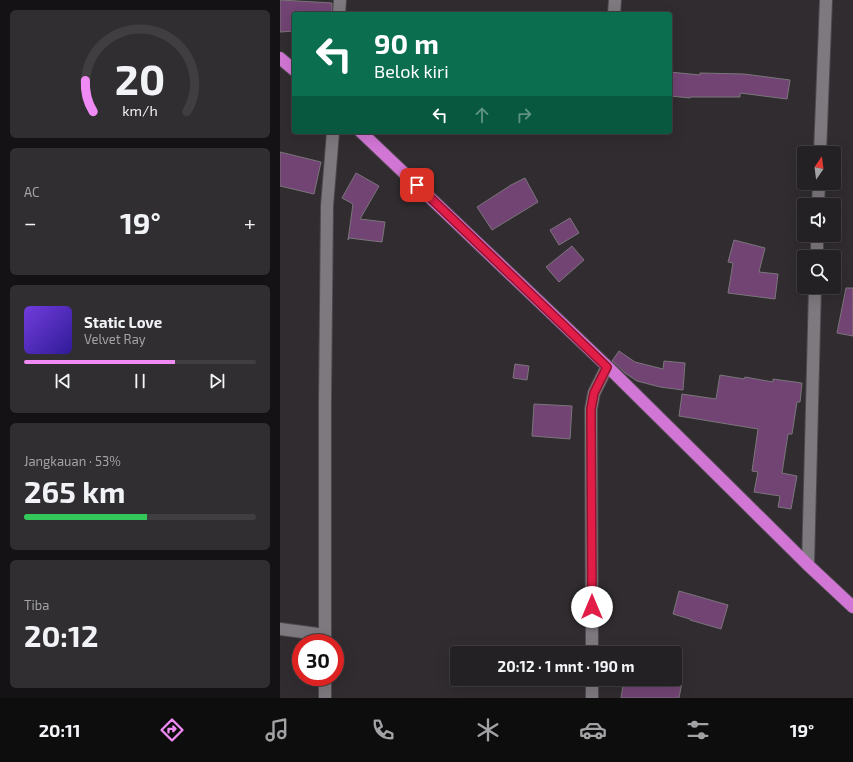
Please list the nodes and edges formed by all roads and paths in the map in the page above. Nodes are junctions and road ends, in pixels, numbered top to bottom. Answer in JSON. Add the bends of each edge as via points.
{"nodes":[{"id":1,"x":340,"y":0,"type":"edge"},
{"id":2,"x":615,"y":0,"type":"edge"},
{"id":3,"x":826,"y":0,"type":"edge"},
{"id":4,"x":339,"y":12,"type":"edge"},
{"id":5,"x":614,"y":12,"type":"edge"},
{"id":6,"x":280,"y":58,"type":"edge"},
{"id":7,"x":292,"y":68,"type":"edge"},
{"id":8,"x":333,"y":134,"type":"edge"},
{"id":9,"x":363,"y":134,"type":"edge"},
{"id":10,"x":820,"y":146,"type":"edge"},
{"id":11,"x":816,"y":294,"type":"edge"},
{"id":12,"x":607,"y":367,"type":"junction"},
{"id":13,"x":808,"y":565,"type":"junction"},
{"id":14,"x":853,"y":607,"type":"edge"},
{"id":15,"x":280,"y":629,"type":"edge"},
{"id":16,"x":302,"y":634,"type":"edge"},
{"id":17,"x":325,"y":634,"type":"edge"},
{"id":18,"x":592,"y":646,"type":"edge"},
{"id":19,"x":325,"y":686,"type":"edge"},
{"id":20,"x":592,"y":686,"type":"edge"},
{"id":21,"x":325,"y":698,"type":"edge"},
{"id":22,"x":592,"y":698,"type":"edge"}],
"edges":[{"from":1,"to":4,"type":"street"},
{"from":2,"to":5,"type":"street"},
{"from":3,"to":10,"type":"street"},
{"from":6,"to":7,"type":"highway"},
{"from":8,"to":17,"type":"street","via":[[327,206],[324,402]]},
{"from":9,"to":12,"type":"highway"},
{"from":11,"to":13,"type":"street"},
{"from":12,"to":13,"type":"highway"},
{"from":12,"to":18,"type":"street","via":[[594,393],[591,409]]},
{"from":13,"to":14,"type":"highway"},
{"from":15,"to":16,"type":"street"},
{"from":19,"to":21,"type":"street"},
{"from":20,"to":22,"type":"street"}]}
